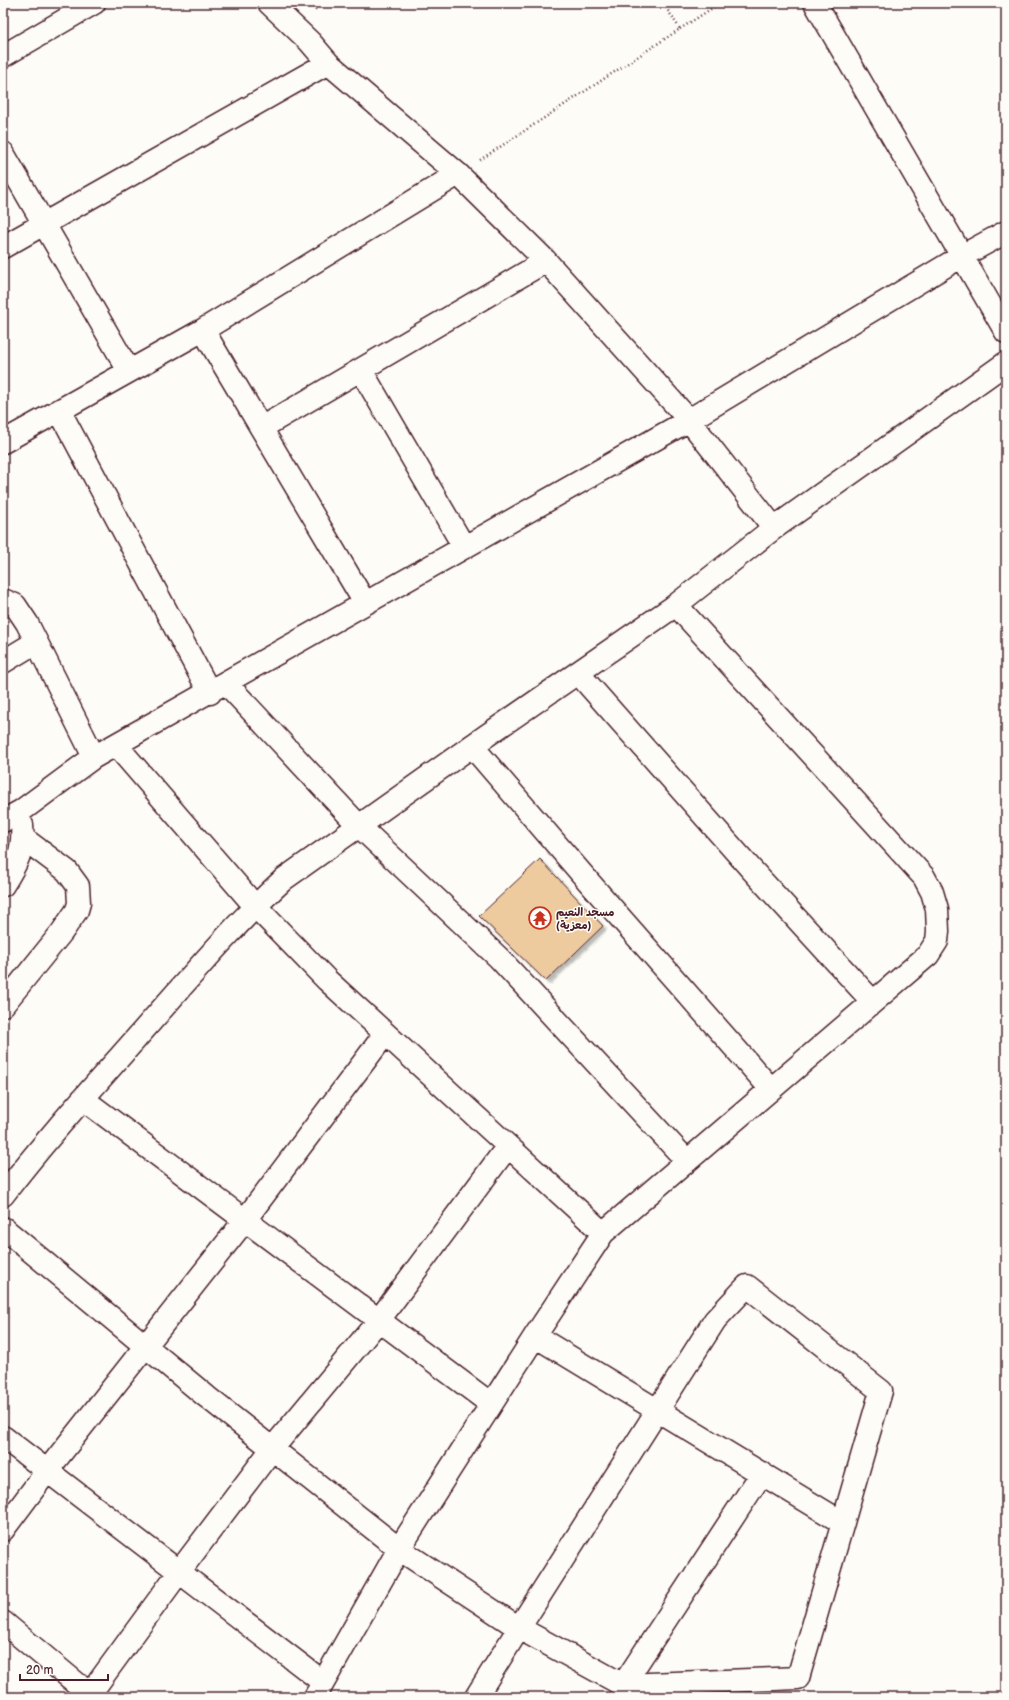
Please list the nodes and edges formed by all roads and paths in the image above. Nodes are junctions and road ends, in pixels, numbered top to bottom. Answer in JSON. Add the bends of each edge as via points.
{"nodes":[{"id":1,"x":94,"y":3,"type":"edge"},
{"id":2,"x":269,"y":3,"type":"edge"},
{"id":3,"x":663,"y":3,"type":"edge"},
{"id":4,"x":720,"y":3,"type":"edge"},
{"id":5,"x":815,"y":3,"type":"edge"},
{"id":6,"x":680,"y":30,"type":"junction"},
{"id":7,"x":3,"y":56,"type":"edge"},
{"id":8,"x":328,"y":63,"type":"junction"},
{"id":9,"x":3,"y":153,"type":"edge"},
{"id":10,"x":458,"y":174,"type":"junction"},
{"id":11,"x":44,"y":224,"type":"junction"},
{"id":12,"x":1006,"y":232,"type":"edge"},
{"id":13,"x":3,"y":247,"type":"edge"},
{"id":14,"x":962,"y":256,"type":"junction"},
{"id":15,"x":546,"y":261,"type":"junction"},
{"id":16,"x":203,"y":330,"type":"junction"},
{"id":17,"x":1006,"y":332,"type":"edge"},
{"id":18,"x":1006,"y":363,"type":"edge"},
{"id":19,"x":360,"y":370,"type":"junction"},
{"id":20,"x":129,"y":371,"type":"junction"},
{"id":21,"x":59,"y":410,"type":"junction"},
{"id":22,"x":689,"y":420,"type":"junction"},
{"id":23,"x":261,"y":428,"type":"junction"},
{"id":24,"x":3,"y":442,"type":"edge"},
{"id":25,"x":774,"y":528,"type":"junction"},
{"id":26,"x":464,"y":547,"type":"junction"},
{"id":27,"x":3,"y":600,"type":"edge"},
{"id":28,"x":365,"y":603,"type":"junction"},
{"id":29,"x":676,"y":605,"type":"junction"},
{"id":30,"x":36,"y":642,"type":"junction"},
{"id":31,"x":3,"y":662,"type":"edge"},
{"id":32,"x":578,"y":673,"type":"junction"},
{"id":33,"x":218,"y":688,"type":"junction"},
{"id":34,"x":116,"y":745,"type":"junction"},
{"id":35,"x":472,"y":746,"type":"junction"},
{"id":36,"x":94,"y":757,"type":"junction"},
{"id":37,"x":12,"y":816,"type":"edge"},
{"id":38,"x":359,"y":826,"type":"junction"},
{"id":39,"x":23,"y":838,"type":"junction"},
{"id":40,"x":3,"y":885,"type":"edge"},
{"id":41,"x":255,"y":906,"type":"junction"},
{"id":42,"x":873,"y":1002,"type":"junction"},
{"id":43,"x":3,"y":1005,"type":"edge"},
{"id":44,"x":385,"y":1034,"type":"junction"},
{"id":45,"x":771,"y":1089,"type":"junction"},
{"id":46,"x":83,"y":1099,"type":"junction"},
{"id":47,"x":508,"y":1146,"type":"junction"},
{"id":48,"x":687,"y":1161,"type":"junction"},
{"id":49,"x":3,"y":1195,"type":"edge"},
{"id":50,"x":245,"y":1220,"type":"junction"},
{"id":51,"x":3,"y":1228,"type":"edge"},
{"id":52,"x":603,"y":1233,"type":"junction"},
{"id":53,"x":379,"y":1320,"type":"junction"},
{"id":54,"x":535,"y":1336,"type":"junction"},
{"id":55,"x":146,"y":1346,"type":"junction"},
{"id":56,"x":491,"y":1404,"type":"junction"},
{"id":57,"x":658,"y":1410,"type":"junction"},
{"id":58,"x":3,"y":1437,"type":"edge"},
{"id":59,"x":272,"y":1449,"type":"junction"},
{"id":60,"x":47,"y":1471,"type":"junction"},
{"id":61,"x":762,"y":1473,"type":"junction"},
{"id":62,"x":843,"y":1523,"type":"junction"},
{"id":63,"x":3,"y":1530,"type":"edge"},
{"id":64,"x":399,"y":1548,"type":"junction"},
{"id":65,"x":179,"y":1572,"type":"junction"},
{"id":66,"x":3,"y":1622,"type":"edge"},
{"id":67,"x":519,"y":1628,"type":"junction"},
{"id":68,"x":623,"y":1685,"type":"junction"},
{"id":69,"x":319,"y":1689,"type":"edge"},
{"id":70,"x":91,"y":1696,"type":"edge"},
{"id":71,"x":476,"y":1697,"type":"edge"}],
"edges":[{"from":1,"to":7,"type":"street"},
{"from":2,"to":8,"type":"street"},
{"from":3,"to":6,"type":"path"},
{"from":4,"to":6,"type":"path"},
{"from":5,"to":14,"type":"street"},
{"from":6,"to":10,"type":"path"},
{"from":8,"to":10,"type":"street"},
{"from":8,"to":11,"type":"street"},
{"from":9,"to":11,"type":"street"},
{"from":10,"to":15,"type":"street"},
{"from":10,"to":16,"type":"street"},
{"from":11,"to":13,"type":"street"},
{"from":11,"to":20,"type":"street"},
{"from":12,"to":14,"type":"street"},
{"from":14,"to":17,"type":"street"},
{"from":14,"to":22,"type":"street"},
{"from":15,"to":19,"type":"street"},
{"from":15,"to":22,"type":"street"},
{"from":16,"to":20,"type":"street"},
{"from":16,"to":23,"type":"street"},
{"from":18,"to":25,"type":"street"},
{"from":19,"to":23,"type":"street"},
{"from":19,"to":26,"type":"street"},
{"from":20,"to":21,"type":"street"},
{"from":21,"to":24,"type":"street"},
{"from":21,"to":33,"type":"street"},
{"from":22,"to":25,"type":"street"},
{"from":22,"to":26,"type":"street"},
{"from":23,"to":28,"type":"street"},
{"from":25,"to":29,"type":"street"},
{"from":26,"to":28,"type":"street"},
{"from":27,"to":30,"type":"street","via":[[15,605]]},
{"from":28,"to":33,"type":"street"},
{"from":29,"to":32,"type":"street"},
{"from":29,"to":42,"type":"street","via":[[924,877],[932,892],[937,909],[937,941],[928,955]]},
{"from":30,"to":31,"type":"street"},
{"from":30,"to":36,"type":"street"},
{"from":32,"to":35,"type":"street"},
{"from":32,"to":42,"type":"street"},
{"from":33,"to":34,"type":"street"},
{"from":33,"to":38,"type":"street"},
{"from":34,"to":36,"type":"street"},
{"from":34,"to":41,"type":"street"},
{"from":35,"to":38,"type":"street"},
{"from":35,"to":45,"type":"street"},
{"from":36,"to":37,"type":"street"},
{"from":37,"to":39,"type":"street"},
{"from":38,"to":41,"type":"street","via":[[284,879]]},
{"from":38,"to":48,"type":"street","via":[[499,958]]},
{"from":39,"to":40,"type":"street","via":[[18,860]]},
{"from":39,"to":43,"type":"street","via":[[67,871],[78,886],[79,903],[62,932]]},
{"from":41,"to":44,"type":"street"},
{"from":41,"to":46,"type":"street"},
{"from":42,"to":45,"type":"street"},
{"from":44,"to":47,"type":"street"},
{"from":44,"to":50,"type":"street"},
{"from":45,"to":48,"type":"street"},
{"from":46,"to":49,"type":"street","via":[[34,1154]]},
{"from":46,"to":50,"type":"street"},
{"from":47,"to":52,"type":"street"},
{"from":47,"to":53,"type":"street"},
{"from":48,"to":52,"type":"street"},
{"from":50,"to":53,"type":"street"},
{"from":50,"to":55,"type":"street"},
{"from":51,"to":55,"type":"street"},
{"from":52,"to":54,"type":"street"},
{"from":53,"to":56,"type":"street"},
{"from":53,"to":59,"type":"street"},
{"from":54,"to":56,"type":"street"},
{"from":54,"to":57,"type":"street"},
{"from":55,"to":59,"type":"street"},
{"from":55,"to":60,"type":"street"},
{"from":56,"to":64,"type":"street"},
{"from":57,"to":61,"type":"street"},
{"from":57,"to":62,"type":"street","via":[[715,1320],[747,1286],[881,1391]]},
{"from":57,"to":67,"type":"street"},
{"from":58,"to":60,"type":"street"},
{"from":59,"to":64,"type":"street"},
{"from":59,"to":65,"type":"street"},
{"from":60,"to":63,"type":"street"},
{"from":60,"to":65,"type":"street"},
{"from":61,"to":62,"type":"street"},
{"from":61,"to":68,"type":"street"},
{"from":62,"to":68,"type":"street","via":[[798,1678]]},
{"from":64,"to":67,"type":"street"},
{"from":64,"to":69,"type":"street"},
{"from":65,"to":69,"type":"street"},
{"from":65,"to":70,"type":"street"},
{"from":66,"to":70,"type":"street"},
{"from":67,"to":68,"type":"street"},
{"from":67,"to":71,"type":"street"}]}
